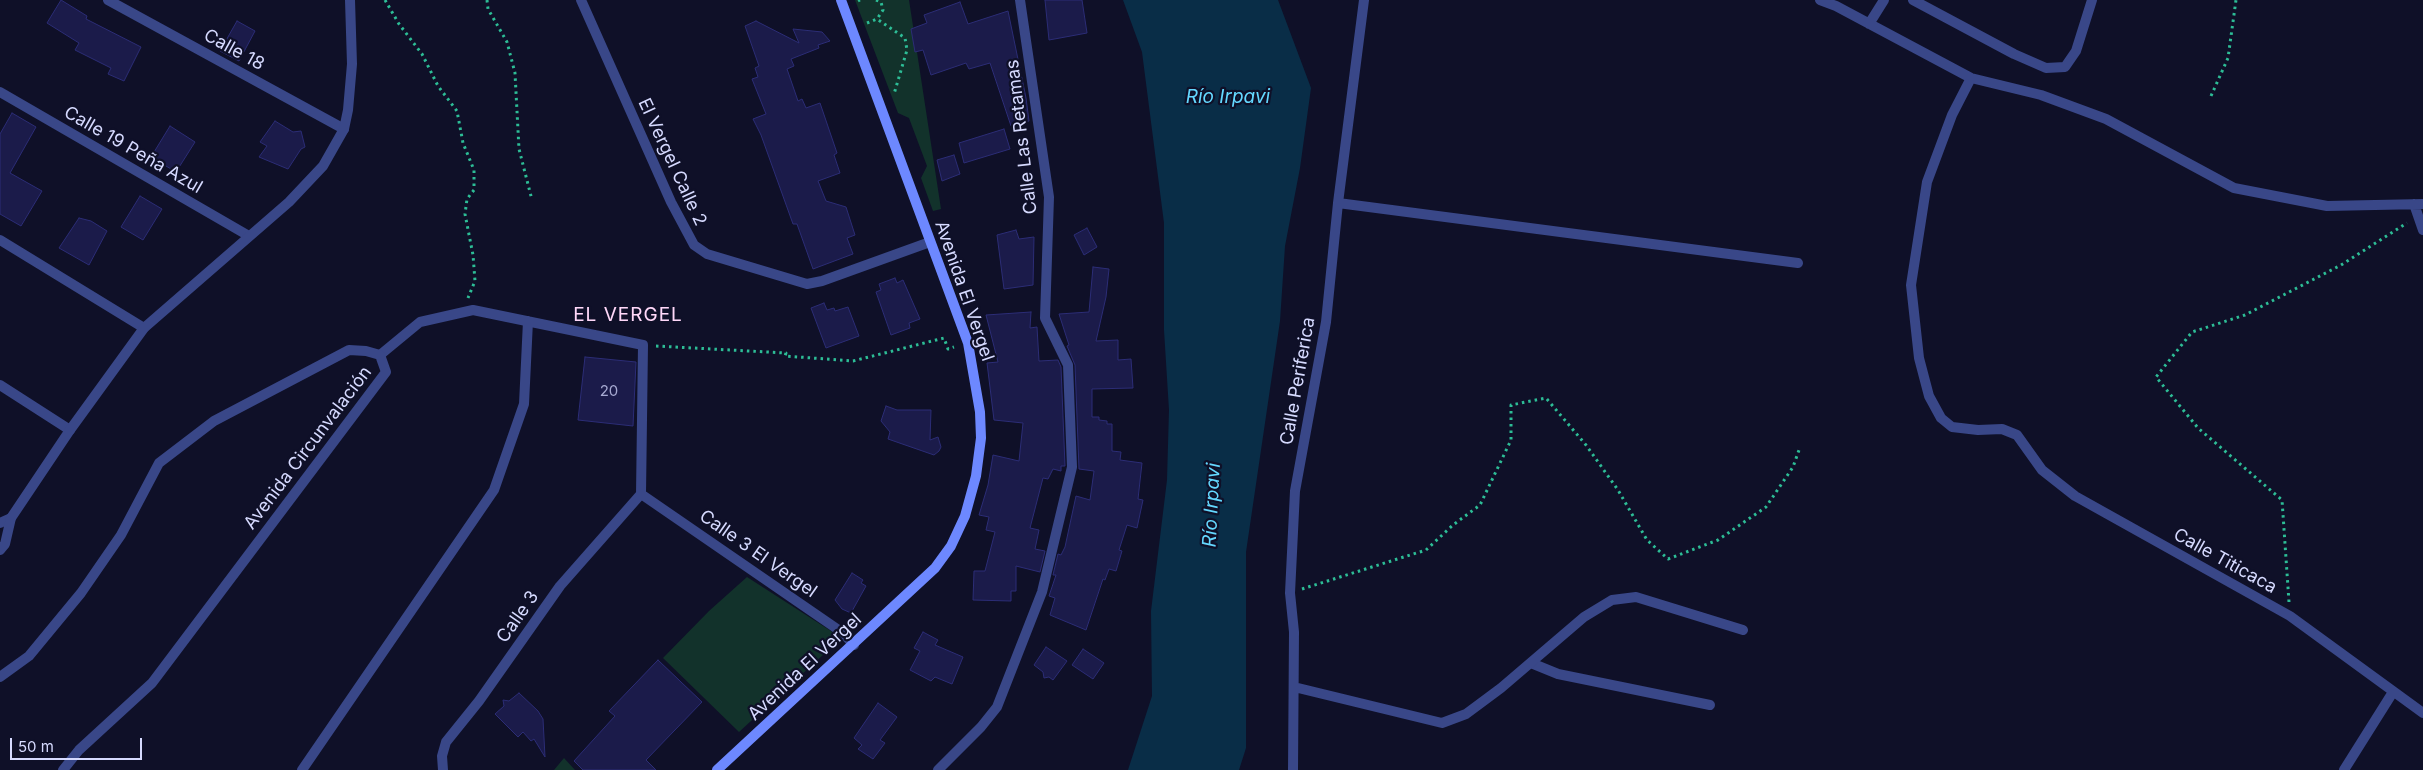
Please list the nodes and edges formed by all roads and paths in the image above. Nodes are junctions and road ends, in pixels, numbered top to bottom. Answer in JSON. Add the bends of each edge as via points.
{"nodes":[{"id":1,"x":108,"y":0,"type":"edge"},
{"id":2,"x":350,"y":0,"type":"edge"},
{"id":3,"x":385,"y":0,"type":"edge"},
{"id":4,"x":487,"y":0,"type":"edge"},
{"id":5,"x":580,"y":0,"type":"edge"},
{"id":6,"x":841,"y":0,"type":"edge"},
{"id":7,"x":876,"y":0,"type":"edge"},
{"id":8,"x":1020,"y":0,"type":"edge"},
{"id":9,"x":1364,"y":0,"type":"edge"},
{"id":10,"x":1820,"y":0,"type":"edge"},
{"id":11,"x":1884,"y":0,"type":"edge"},
{"id":12,"x":1913,"y":0,"type":"edge"},
{"id":13,"x":2092,"y":0,"type":"edge"},
{"id":14,"x":2236,"y":0,"type":"edge"},
{"id":15,"x":877,"y":19,"type":"junction"},
{"id":16,"x":867,"y":23,"type":"dead end"},
{"id":17,"x":1869,"y":24,"type":"junction"},
{"id":18,"x":1971,"y":78,"type":"junction"},
{"id":19,"x":0,"y":92,"type":"edge"},
{"id":20,"x":894,"y":94,"type":"dead end"},
{"id":21,"x":2210,"y":96,"type":"dead end"},
{"id":22,"x":344,"y":130,"type":"junction"},
{"id":23,"x":532,"y":200,"type":"dead end"},
{"id":24,"x":1338,"y":204,"type":"junction"},
{"id":25,"x":2419,"y":204,"type":"edge"},
{"id":26,"x":2418,"y":216,"type":"junction"},
{"id":27,"x":2423,"y":230,"type":"edge"},
{"id":28,"x":249,"y":236,"type":"junction"},
{"id":29,"x":0,"y":240,"type":"edge"},
{"id":30,"x":930,"y":242,"type":"junction"},
{"id":31,"x":1798,"y":263,"type":"dead end"},
{"id":32,"x":462,"y":313,"type":"junction"},
{"id":33,"x":528,"y":321,"type":"junction"},
{"id":34,"x":144,"y":328,"type":"junction"},
{"id":35,"x":643,"y":345,"type":"junction"},
{"id":36,"x":954,"y":347,"type":"dead end"},
{"id":37,"x":380,"y":356,"type":"junction"},
{"id":38,"x":0,"y":385,"type":"edge"},
{"id":39,"x":70,"y":430,"type":"junction"},
{"id":40,"x":1799,"y":450,"type":"dead end"},
{"id":41,"x":641,"y":494,"type":"junction"},
{"id":42,"x":11,"y":518,"type":"junction"},
{"id":43,"x":0,"y":523,"type":"edge"},
{"id":44,"x":0,"y":550,"type":"edge"},
{"id":45,"x":1290,"y":593,"type":"junction"},
{"id":46,"x":2290,"y":616,"type":"junction"},
{"id":47,"x":1743,"y":630,"type":"dead end"},
{"id":48,"x":854,"y":645,"type":"junction"},
{"id":49,"x":1531,"y":663,"type":"junction"},
{"id":50,"x":0,"y":677,"type":"edge"},
{"id":51,"x":1294,"y":687,"type":"junction"},
{"id":52,"x":2393,"y":692,"type":"junction"},
{"id":53,"x":1710,"y":705,"type":"dead end"},
{"id":54,"x":2423,"y":713,"type":"edge"},
{"id":55,"x":63,"y":770,"type":"edge"},
{"id":56,"x":302,"y":770,"type":"edge"},
{"id":57,"x":443,"y":770,"type":"edge"},
{"id":58,"x":717,"y":770,"type":"edge"},
{"id":59,"x":938,"y":770,"type":"edge"},
{"id":60,"x":1293,"y":770,"type":"edge"},
{"id":61,"x":2344,"y":770,"type":"edge"}],
"edges":[{"from":1,"to":22,"type":"street","name":"Calle 18"},
{"from":2,"to":22,"type":"street","via":[[352,64]]},
{"from":3,"to":32,"type":"path","via":[[457,111],[474,170],[474,190],[467,200],[465,214],[474,255],[475,281]]},
{"from":4,"to":23,"type":"path","via":[[488,9],[507,42],[515,73],[519,149]]},
{"from":5,"to":30,"type":"street","name":"El Vergel Calle 2","via":[[671,202],[694,245],[707,254],[807,284]]},
{"from":6,"to":30,"type":"main road","name":"Avenida El Vergel"},
{"from":7,"to":15,"type":"path","via":[[883,10]]},
{"from":8,"to":59,"type":"street","name":"Calle Las Retamas","via":[[1049,197],[1045,318],[1068,365],[1072,467],[1042,592],[997,707]]},
{"from":9,"to":24,"type":"street","name":"Calle Periferica"},
{"from":10,"to":17,"type":"street"},
{"from":11,"to":17,"type":"street"},
{"from":12,"to":13,"type":"street","via":[[2046,68],[2065,67],[2076,51]]},
{"from":14,"to":21,"type":"path","via":[[2228,58]]},
{"from":15,"to":16,"type":"path"},
{"from":15,"to":20,"type":"path","via":[[905,38],[907,50]]},
{"from":17,"to":18,"type":"street"},
{"from":18,"to":25,"type":"street","via":[[2041,95],[2106,119],[2234,188],[2327,206]]},
{"from":18,"to":46,"type":"street","name":"Calle Titicaca","via":[[1952,115],[1927,182],[1911,285],[1919,358],[1929,396],[1940,418],[1952,427],[2002,429],[2017,435],[2042,470],[2075,496]]},
{"from":19,"to":28,"type":"street","name":"Calle 19 Peña Azul"},
{"from":22,"to":28,"type":"street","via":[[323,166],[289,202]]},
{"from":24,"to":31,"type":"street"},
{"from":24,"to":45,"type":"street","name":"Calle Periferica","via":[[1326,322],[1295,491]]},
{"from":25,"to":26,"type":"street"},
{"from":26,"to":27,"type":"street"},
{"from":26,"to":46,"type":"path","via":[[2341,265],[2245,315],[2192,332],[2156,376],[2198,428],[2282,500]]},
{"from":28,"to":34,"type":"street"},
{"from":29,"to":34,"type":"street"},
{"from":30,"to":48,"type":"main road","name":"Avenida El Vergel","via":[[968,343],[977,387],[980,438],[976,476],[965,516],[951,546],[935,568]]},
{"from":32,"to":33,"type":"street","via":[[472,310]]},
{"from":32,"to":37,"type":"street","via":[[420,322]]},
{"from":33,"to":35,"type":"street"},
{"from":33,"to":56,"type":"street","via":[[524,404],[494,490]]},
{"from":34,"to":39,"type":"street"},
{"from":35,"to":36,"type":"path","via":[[786,352],[785,356],[853,360],[944,338],[948,348]]},
{"from":35,"to":41,"type":"street"},
{"from":37,"to":50,"type":"street","name":"Avenida Circunvalación","via":[[349,350],[214,421],[159,463],[121,535],[80,594],[29,656]]},
{"from":37,"to":55,"type":"street","name":"Avenida Circunvalación","via":[[386,372],[152,683],[79,750]]},
{"from":38,"to":39,"type":"street"},
{"from":39,"to":42,"type":"street"},
{"from":40,"to":45,"type":"path","via":[[1793,467],[1766,507],[1718,540],[1668,558],[1647,540],[1618,490],[1586,445],[1546,398],[1511,405],[1511,440],[1480,506],[1426,550]]},
{"from":41,"to":48,"type":"street","name":"Calle 3 El Vergel","via":[[843,633]]},
{"from":41,"to":57,"type":"street","name":"Calle 3","via":[[560,586],[446,742]]},
{"from":42,"to":43,"type":"street"},
{"from":42,"to":44,"type":"street","via":[[5,544]]},
{"from":45,"to":51,"type":"street","name":"Calle Periferica"},
{"from":46,"to":52,"type":"street","name":"Calle Titicaca"},
{"from":47,"to":49,"type":"street","via":[[1636,597],[1612,600],[1584,617]]},
{"from":48,"to":58,"type":"main road","name":"Avenida El Vergel"},
{"from":49,"to":51,"type":"street","via":[[1466,714],[1442,723]]},
{"from":49,"to":53,"type":"street","via":[[1558,674]]},
{"from":51,"to":60,"type":"street","name":"Calle Periferica"},
{"from":52,"to":54,"type":"street","name":"Calle Titicaca"},
{"from":52,"to":61,"type":"street"}]}
